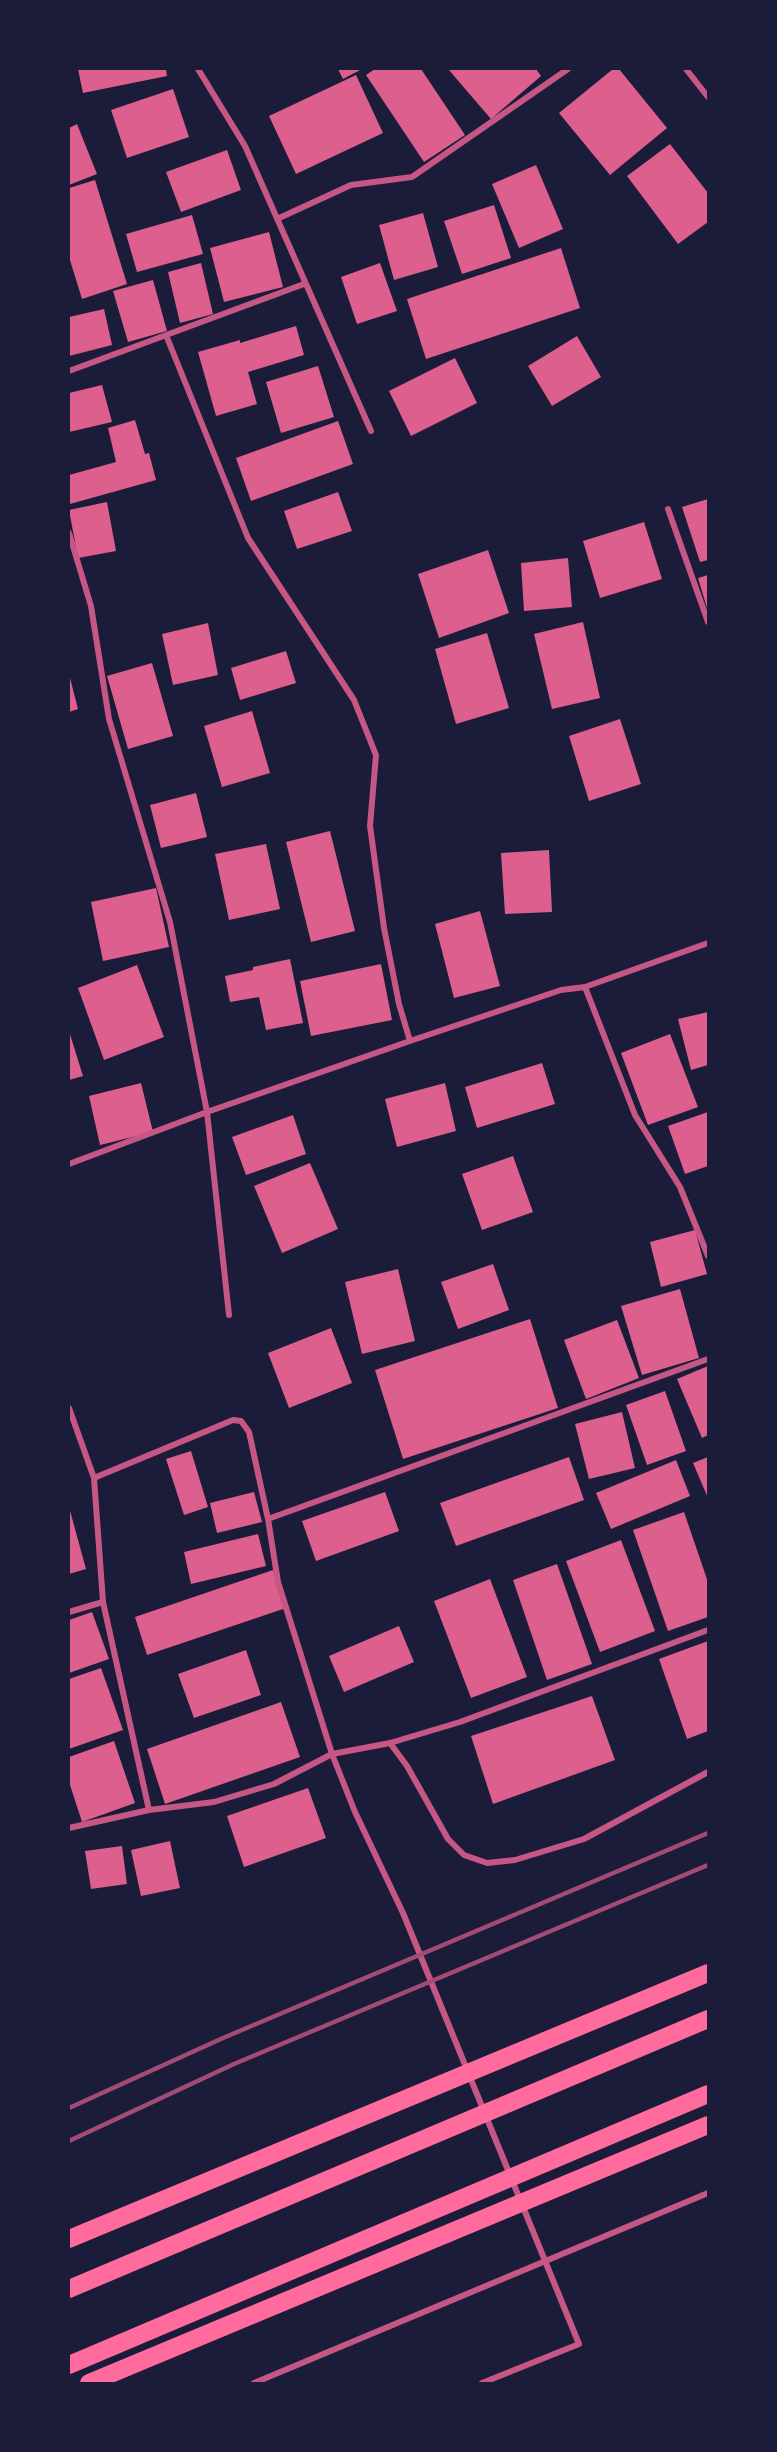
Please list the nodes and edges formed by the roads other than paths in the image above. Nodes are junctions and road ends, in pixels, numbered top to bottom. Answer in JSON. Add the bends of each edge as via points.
{"nodes":[{"id":1,"x":198,"y":69,"type":"edge"},
{"id":2,"x":568,"y":69,"type":"edge"},
{"id":3,"x":686,"y":69,"type":"edge"},
{"id":4,"x":708,"y":97,"type":"edge"},
{"id":5,"x":277,"y":219,"type":"junction"},
{"id":6,"x":304,"y":284,"type":"junction"},
{"id":7,"x":166,"y":335,"type":"junction"},
{"id":8,"x":69,"y":371,"type":"edge"},
{"id":9,"x":370,"y":431,"type":"dead end"},
{"id":10,"x":668,"y":509,"type":"dead end"},
{"id":11,"x":69,"y":534,"type":"edge"},
{"id":12,"x":708,"y":622,"type":"edge"},
{"id":13,"x":708,"y":944,"type":"edge"},
{"id":14,"x":585,"y":987,"type":"junction"},
{"id":15,"x":410,"y":1041,"type":"junction"},
{"id":16,"x":207,"y":1112,"type":"junction"},
{"id":17,"x":69,"y":1164,"type":"edge"},
{"id":18,"x":708,"y":1256,"type":"edge"},
{"id":19,"x":230,"y":1315,"type":"dead end"},
{"id":20,"x":708,"y":1359,"type":"edge"},
{"id":21,"x":69,"y":1408,"type":"edge"},
{"id":22,"x":94,"y":1478,"type":"junction"},
{"id":23,"x":268,"y":1519,"type":"junction"},
{"id":24,"x":103,"y":1602,"type":"junction"},
{"id":25,"x":69,"y":1612,"type":"edge"},
{"id":26,"x":708,"y":1630,"type":"edge"},
{"id":27,"x":390,"y":1743,"type":"junction"},
{"id":28,"x":332,"y":1754,"type":"junction"},
{"id":29,"x":708,"y":1772,"type":"edge"},
{"id":30,"x":149,"y":1809,"type":"junction"},
{"id":31,"x":69,"y":1828,"type":"edge"},
{"id":32,"x":708,"y":1973,"type":"edge"},
{"id":33,"x":708,"y":2019,"type":"edge"},
{"id":34,"x":708,"y":2094,"type":"edge"},
{"id":35,"x":708,"y":2125,"type":"edge"},
{"id":36,"x":708,"y":2193,"type":"edge"},
{"id":37,"x":69,"y":2239,"type":"edge"},
{"id":38,"x":69,"y":2289,"type":"edge"},
{"id":39,"x":69,"y":2365,"type":"edge"},
{"id":40,"x":89,"y":2383,"type":"edge"},
{"id":41,"x":254,"y":2383,"type":"edge"},
{"id":42,"x":482,"y":2383,"type":"edge"}],
"edges":[{"from":1,"to":5,"type":"street","via":[[245,146]]},
{"from":2,"to":5,"type":"street","via":[[412,177],[351,185]]},
{"from":3,"to":4,"type":"street"},
{"from":5,"to":6,"type":"street"},
{"from":6,"to":7,"type":"street"},
{"from":6,"to":9,"type":"street"},
{"from":7,"to":8,"type":"street"},
{"from":7,"to":15,"type":"street","via":[[248,538],[354,700],[376,755],[370,826],[384,928]]},
{"from":10,"to":12,"type":"street"},
{"from":11,"to":16,"type":"street","via":[[91,606],[109,719],[170,922]]},
{"from":13,"to":14,"type":"street"},
{"from":14,"to":15,"type":"street","via":[[561,990]]},
{"from":14,"to":18,"type":"street","via":[[635,1115],[680,1187]]},
{"from":15,"to":16,"type":"street"},
{"from":16,"to":17,"type":"street"},
{"from":16,"to":19,"type":"street"},
{"from":20,"to":23,"type":"street"},
{"from":21,"to":22,"type":"street"},
{"from":22,"to":23,"type":"street","via":[[233,1420],[241,1421],[249,1431]]},
{"from":22,"to":24,"type":"street"},
{"from":23,"to":28,"type":"street","via":[[278,1582]]},
{"from":24,"to":25,"type":"street"},
{"from":24,"to":30,"type":"street"},
{"from":26,"to":27,"type":"street","via":[[460,1722]]},
{"from":27,"to":28,"type":"street"},
{"from":27,"to":29,"type":"street","via":[[448,1839],[464,1855],[487,1863],[515,1860],[584,1839]]},
{"from":28,"to":30,"type":"street","via":[[274,1784],[214,1802]]},
{"from":28,"to":42,"type":"street","via":[[403,1913],[579,2343]]},
{"from":30,"to":31,"type":"street"},
{"from":32,"to":37,"type":"highway"},
{"from":33,"to":38,"type":"highway"},
{"from":34,"to":39,"type":"highway"},
{"from":35,"to":40,"type":"highway"},
{"from":36,"to":41,"type":"street"}]}
